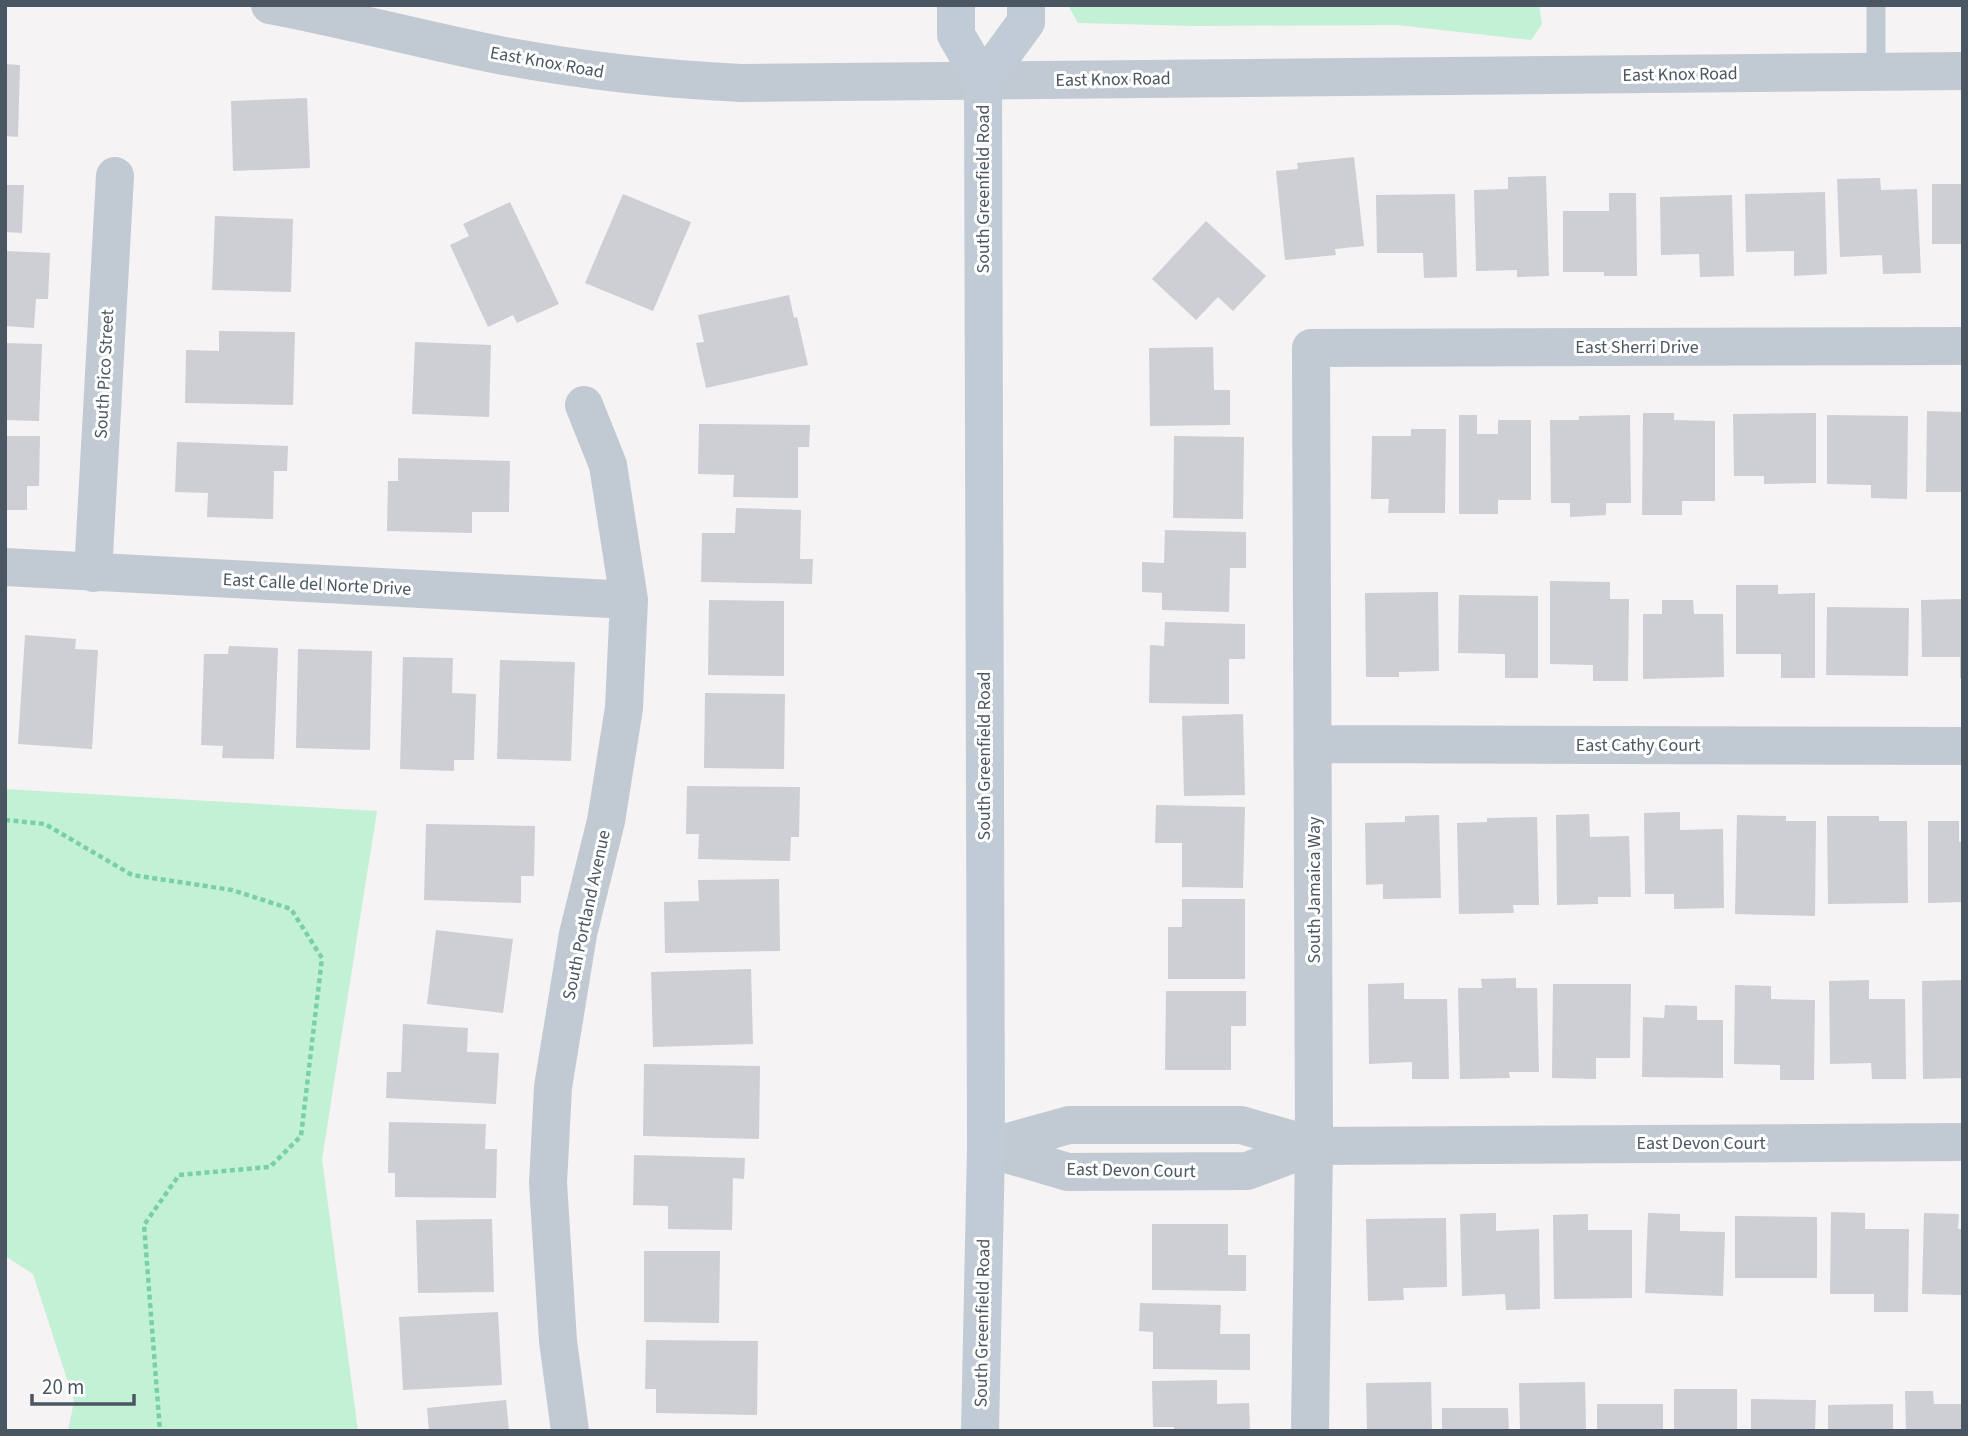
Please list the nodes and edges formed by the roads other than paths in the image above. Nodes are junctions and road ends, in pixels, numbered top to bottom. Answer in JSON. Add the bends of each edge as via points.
{"nodes":[{"id":1,"x":270,"y":5,"type":"edge"},
{"id":2,"x":956,"y":5,"type":"edge"},
{"id":3,"x":1026,"y":5,"type":"edge"},
{"id":4,"x":1876,"y":5,"type":"edge"},
{"id":5,"x":341,"y":12,"type":"edge"},
{"id":6,"x":1963,"y":71,"type":"edge"},
{"id":7,"x":1876,"y":72,"type":"junction"},
{"id":8,"x":982,"y":80,"type":"junction"},
{"id":9,"x":116,"y":176,"type":"dead end"},
{"id":10,"x":1963,"y":346,"type":"edge"},
{"id":11,"x":1311,"y":348,"type":"joint"},
{"id":12,"x":584,"y":405,"type":"dead end"},
{"id":13,"x":5,"y":567,"type":"edge"},
{"id":14,"x":93,"y":573,"type":"junction"},
{"id":15,"x":629,"y":600,"type":"junction"},
{"id":16,"x":1314,"y":744,"type":"junction"},
{"id":17,"x":1963,"y":746,"type":"edge"},
{"id":18,"x":1963,"y":1142,"type":"edge"},
{"id":19,"x":1314,"y":1146,"type":"junction"},
{"id":20,"x":986,"y":1148,"type":"junction"},
{"id":21,"x":570,"y":1431,"type":"edge"},
{"id":22,"x":980,"y":1431,"type":"edge"},
{"id":23,"x":1310,"y":1431,"type":"edge"}],
"edges":[{"from":1,"to":5,"type":"street","name":"East Knox Road"},
{"from":2,"to":8,"type":"main road","via":[[956,35]]},
{"from":3,"to":8,"type":"main road","via":[[1026,22]]},
{"from":4,"to":7,"type":"lane"},
{"from":5,"to":8,"type":"street","name":"East Knox Road","via":[[494,54],[627,76],[741,83]]},
{"from":6,"to":7,"type":"street","name":"East Knox Road"},
{"from":7,"to":8,"type":"street","name":"East Knox Road"},
{"from":8,"to":20,"type":"main road","name":"South Greenfield Road"},
{"from":9,"to":14,"type":"street","name":"South Pico Street"},
{"from":10,"to":11,"type":"street","name":"East Sherri Drive"},
{"from":11,"to":16,"type":"street","name":"South Jamaica Way"},
{"from":12,"to":15,"type":"street","name":"South Portland Avenue","via":[[608,465]]},
{"from":13,"to":14,"type":"street","name":"East Calle del Norte Drive"},
{"from":14,"to":15,"type":"street","name":"East Calle del Norte Drive"},
{"from":15,"to":21,"type":"street","name":"South Portland Avenue","via":[[624,708],[606,821],[578,934],[553,1087],[548,1183],[558,1341]]},
{"from":16,"to":17,"type":"street","name":"East Cathy Court"},
{"from":16,"to":19,"type":"street","name":"South Jamaica Way"},
{"from":18,"to":19,"type":"street","name":"East Devon Court"},
{"from":19,"to":20,"type":"street","name":"East Devon Court","via":[[1247,1171],[1068,1172]]},
{"from":19,"to":23,"type":"street","name":"South Jamaica Way"},
{"from":20,"to":22,"type":"main road","name":"South Greenfield Road"}]}
